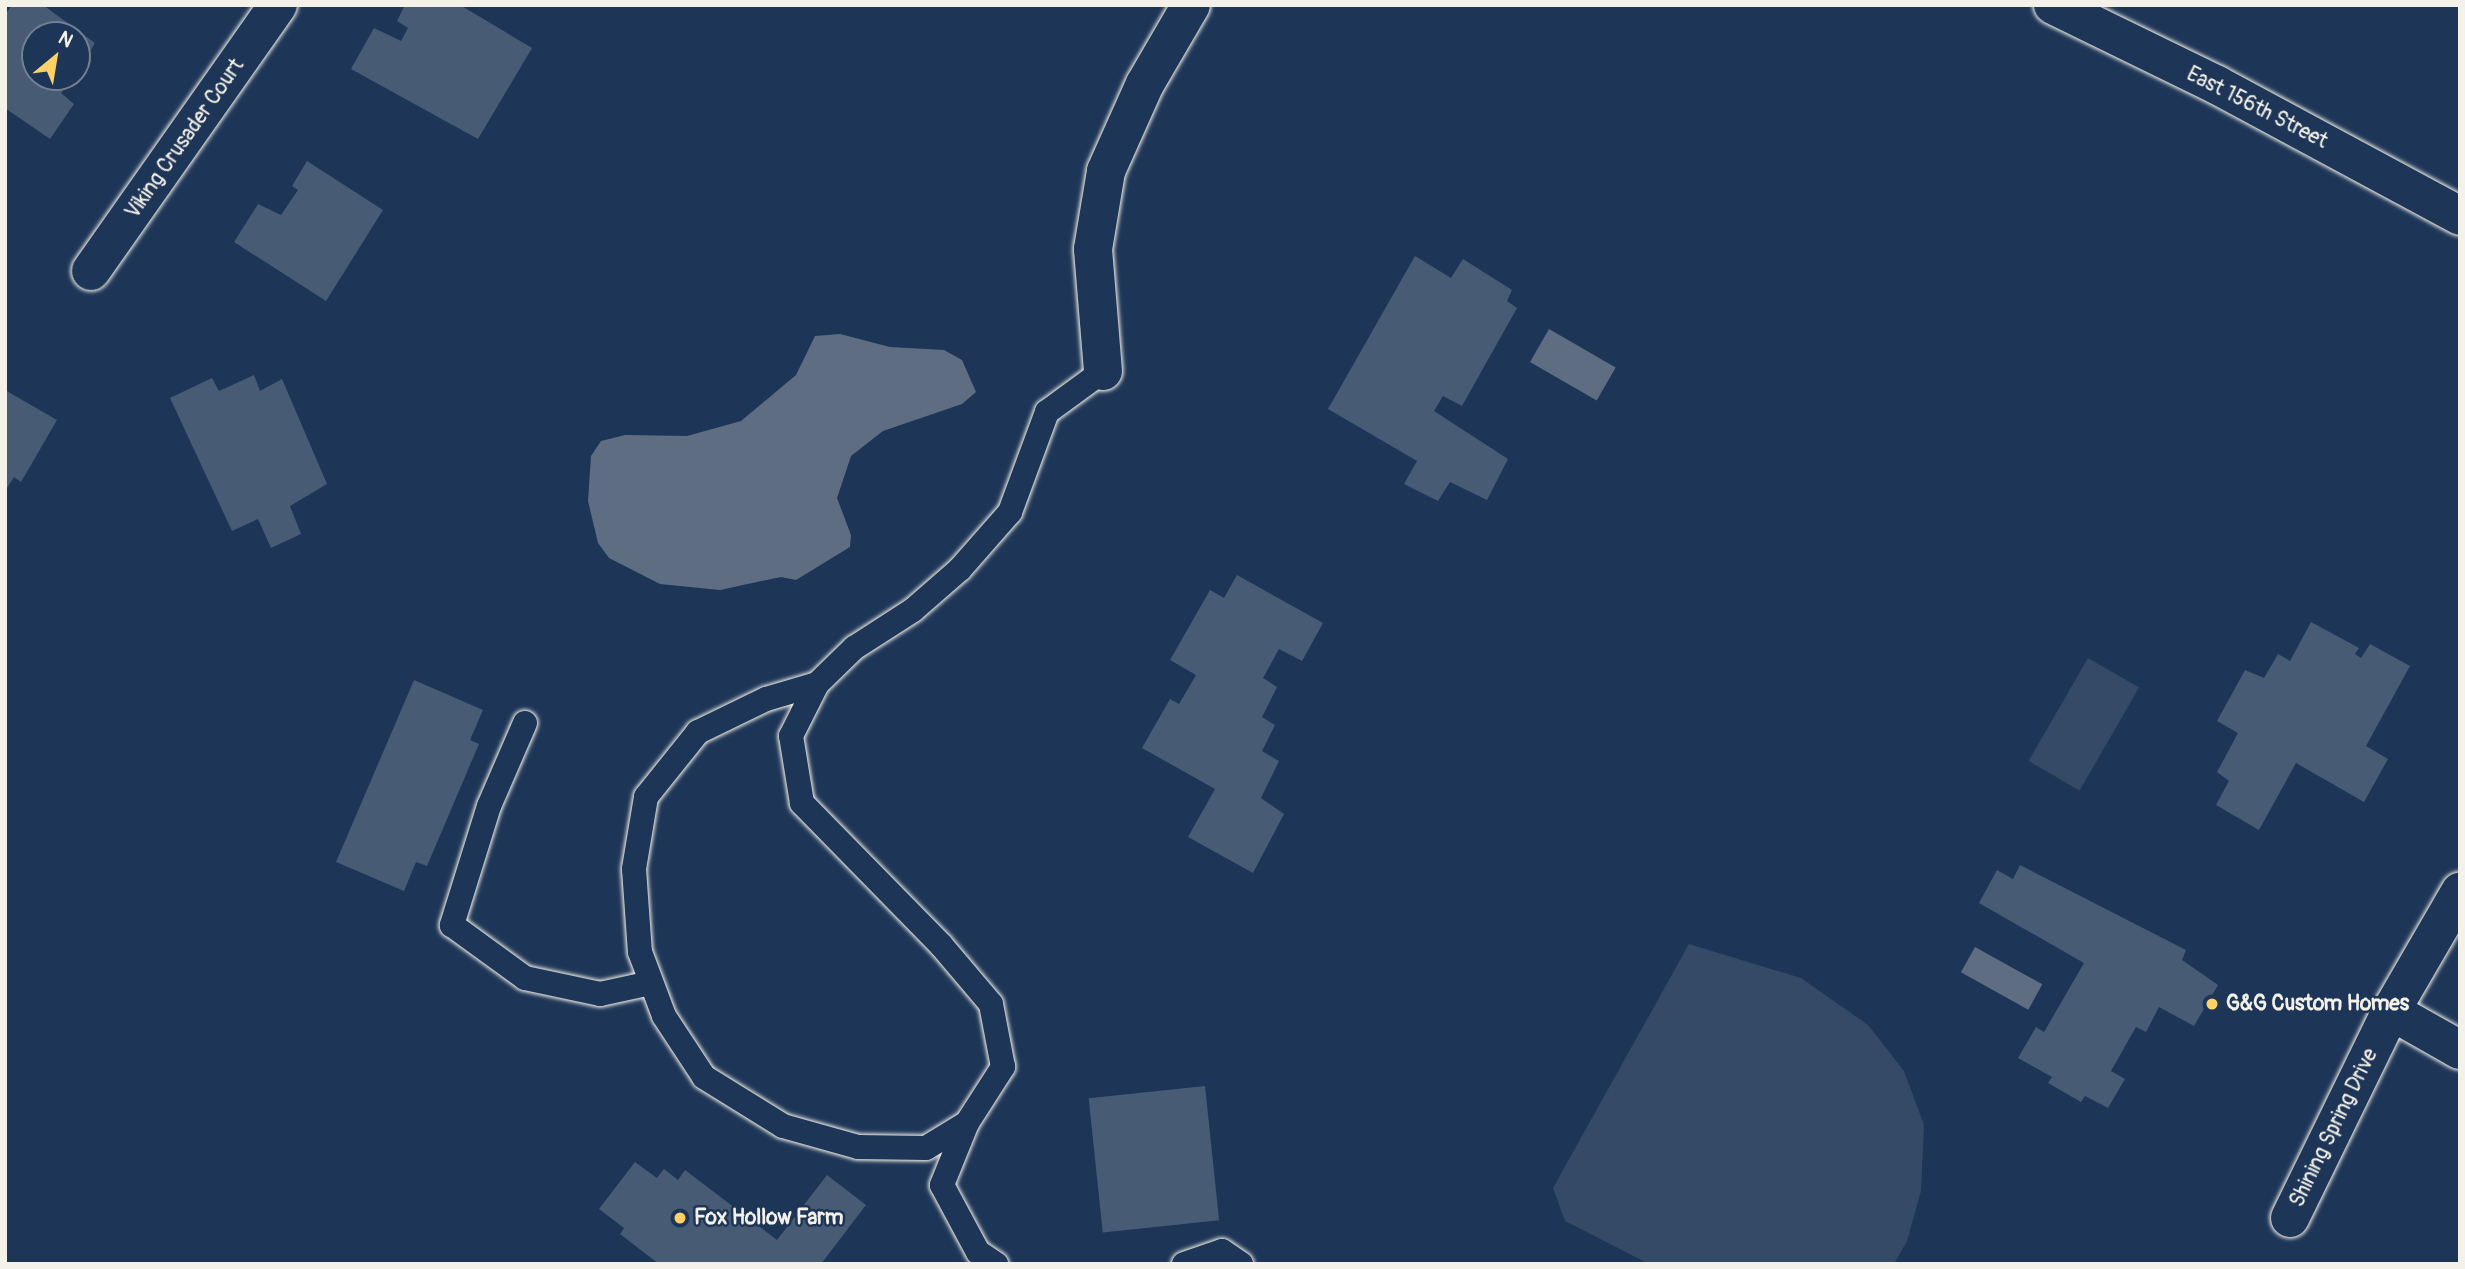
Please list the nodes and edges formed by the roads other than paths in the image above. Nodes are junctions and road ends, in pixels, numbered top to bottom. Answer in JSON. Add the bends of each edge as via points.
{"nodes":[{"id":1,"x":278,"y":5,"type":"edge"},
{"id":2,"x":1191,"y":5,"type":"edge"},
{"id":3,"x":2053,"y":5,"type":"edge"},
{"id":4,"x":2460,"y":216,"type":"edge"},
{"id":5,"x":91,"y":271,"type":"dead end"},
{"id":6,"x":1103,"y":371,"type":"joint"},
{"id":7,"x":817,"y":684,"type":"junction"},
{"id":8,"x":525,"y":723,"type":"dead end"},
{"id":9,"x":2460,"y":892,"type":"edge"},
{"id":10,"x":651,"y":983,"type":"junction"},
{"id":11,"x":2391,"y":1011,"type":"junction"},
{"id":12,"x":2460,"y":1050,"type":"edge"},
{"id":13,"x":967,"y":1123,"type":"junction"},
{"id":14,"x":2290,"y":1218,"type":"dead end"},
{"id":15,"x":996,"y":1264,"type":"edge"},
{"id":16,"x":1184,"y":1264,"type":"edge"},
{"id":17,"x":1241,"y":1264,"type":"edge"}],
"edges":[{"from":1,"to":5,"type":"street","name":"Viking Crusader Court"},
{"from":2,"to":6,"type":"street","via":[[1144,84],[1106,171],[1093,249]]},
{"from":3,"to":4,"type":"street","name":"East 156th Street","via":[[2217,85]]},
{"from":6,"to":7,"type":"lane","via":[[1047,412],[1010,512],[960,569],[913,610],[854,648]]},
{"from":7,"to":10,"type":"lane","via":[[766,699],[698,732],[646,797],[634,869],[640,952]]},
{"from":7,"to":13,"type":"lane","via":[[791,736],[802,803],[941,944],[991,1004],[1003,1067]]},
{"from":8,"to":10,"type":"lane","via":[[489,806],[452,925],[525,978],[600,993]]},
{"from":9,"to":11,"type":"street","name":"Shining Spring Drive"},
{"from":10,"to":13,"type":"lane","via":[[664,1016],[704,1077],[783,1126],[858,1147],[926,1148]]},
{"from":11,"to":12,"type":"street"},
{"from":11,"to":14,"type":"street","name":"Shining Spring Drive"},
{"from":13,"to":15,"type":"lane","via":[[942,1185],[978,1252]]},
{"from":16,"to":17,"type":"lane","via":[[1222,1251]]}]}
